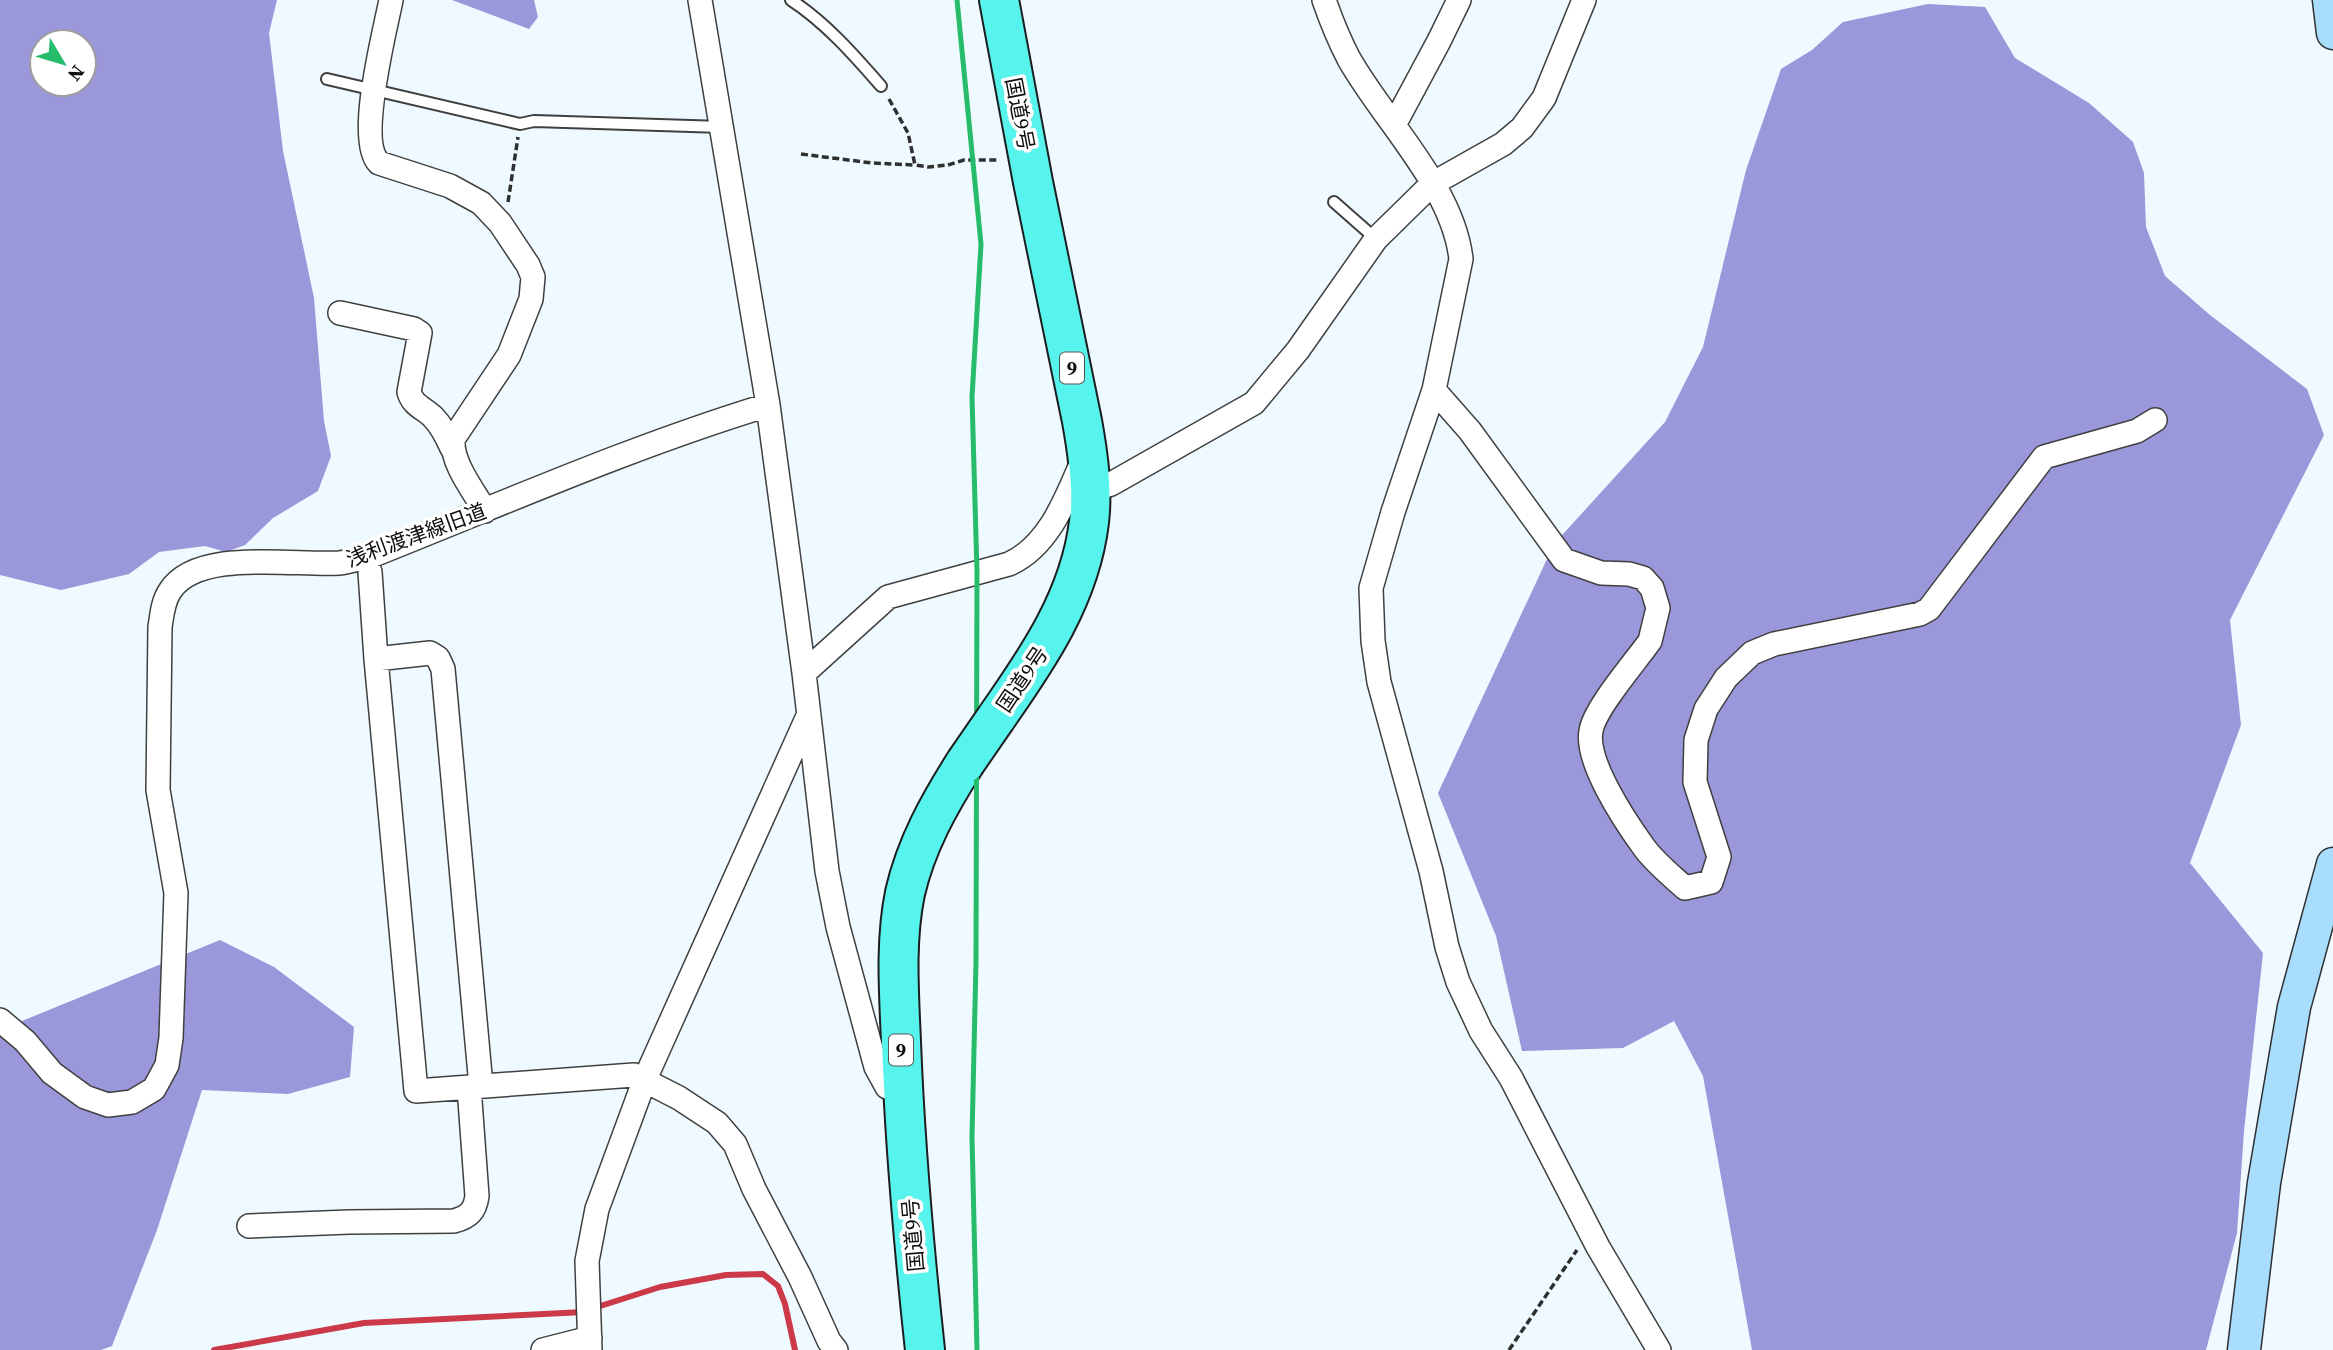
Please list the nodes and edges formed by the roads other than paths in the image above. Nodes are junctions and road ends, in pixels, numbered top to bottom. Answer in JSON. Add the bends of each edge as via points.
{"nodes":[{"id":1,"x":391,"y":0,"type":"edge"},
{"id":2,"x":700,"y":0,"type":"edge"},
{"id":3,"x":791,"y":0,"type":"edge"},
{"id":4,"x":999,"y":0,"type":"edge"},
{"id":5,"x":1324,"y":0,"type":"edge"},
{"id":6,"x":1458,"y":0,"type":"edge"},
{"id":7,"x":1584,"y":0,"type":"edge"},
{"id":8,"x":2329,"y":0,"type":"edge"},
{"id":9,"x":2333,"y":33,"type":"edge"},
{"id":10,"x":327,"y":79,"type":"dead end"},
{"id":11,"x":881,"y":86,"type":"road end"},
{"id":12,"x":372,"y":91,"type":"junction"},
{"id":13,"x":1394,"y":125,"type":"junction"},
{"id":14,"x":722,"y":127,"type":"junction"},
{"id":15,"x":1432,"y":184,"type":"junction"},
{"id":16,"x":1334,"y":202,"type":"dead end"},
{"id":17,"x":1376,"y":239,"type":"junction"},
{"id":18,"x":340,"y":313,"type":"dead end"},
{"id":19,"x":1434,"y":390,"type":"junction"},
{"id":20,"x":768,"y":405,"type":"junction"},
{"id":21,"x":2155,"y":420,"type":"dead end"},
{"id":22,"x":452,"y":448,"type":"junction"},
{"id":23,"x":1087,"y":451,"type":"junction"},
{"id":24,"x":1089,"y":491,"type":"junction"},
{"id":25,"x":485,"y":511,"type":"junction"},
{"id":26,"x":370,"y":572,"type":"dead end"},
{"id":27,"x":376,"y":659,"type":"junction"},
{"id":28,"x":804,"y":673,"type":"junction"},
{"id":29,"x":808,"y":716,"type":"junction"},
{"id":30,"x":2333,"y":863,"type":"edge"},
{"id":31,"x":0,"y":1020,"type":"edge"},
{"id":32,"x":645,"y":1079,"type":"junction"},
{"id":33,"x":475,"y":1086,"type":"junction"},
{"id":34,"x":903,"y":1090,"type":"junction"},
{"id":35,"x":249,"y":1226,"type":"dead end"},
{"id":36,"x":590,"y":1344,"type":"edge"},
{"id":37,"x":543,"y":1350,"type":"edge"},
{"id":38,"x":836,"y":1350,"type":"edge"},
{"id":39,"x":925,"y":1350,"type":"edge"},
{"id":40,"x":1659,"y":1350,"type":"edge"},
{"id":41,"x":2244,"y":1350,"type":"edge"}],
"edges":[{"from":1,"to":12,"type":"street"},
{"from":2,"to":14,"type":"street"},
{"from":3,"to":11,"type":"lane","via":[[807,10]]},
{"from":4,"to":23,"type":"highway","name":"国道9号","number":"9"},
{"from":5,"to":13,"type":"street","via":[[1350,61]]},
{"from":6,"to":13,"type":"street"},
{"from":7,"to":15,"type":"street","via":[[1536,112],[1503,144]]},
{"from":8,"to":9,"type":"street"},
{"from":10,"to":12,"type":"lane"},
{"from":12,"to":14,"type":"lane","via":[[520,124]]},
{"from":12,"to":22,"type":"street","via":[[374,158],[481,202],[500,223],[533,277],[531,299],[509,355],[459,427]]},
{"from":13,"to":15,"type":"street"},
{"from":14,"to":20,"type":"street"},
{"from":15,"to":17,"type":"street"},
{"from":15,"to":19,"type":"street","via":[[1453,223],[1461,259]]},
{"from":16,"to":17,"type":"lane"},
{"from":17,"to":24,"type":"street","via":[[1298,350],[1254,403],[1111,484]]},
{"from":18,"to":22,"type":"street","via":[[420,333],[409,393],[411,400],[431,415]]},
{"from":19,"to":21,"type":"street","via":[[1470,431],[1563,560],[1601,573],[1643,578],[1652,589],[1658,608],[1653,634],[1597,715],[1591,731],[1592,755],[1644,848],[1685,888],[1711,882],[1719,857],[1695,782],[1696,740],[1706,709],[1726,678],[1752,653],[1774,644],[1929,609],[2044,457],[2137,431]]},
{"from":19,"to":40,"type":"street","via":[[1371,588],[1379,682],[1458,982],[1590,1231]]},
{"from":20,"to":25,"type":"street","name":"浅利渡津線旧道"},
{"from":20,"to":28,"type":"street"},
{"from":22,"to":25,"type":"street"},
{"from":23,"to":24,"type":"highway","name":"国道9号","number":"9"},
{"from":23,"to":28,"type":"street","via":[[1060,511],[1021,559],[888,597]]},
{"from":24,"to":34,"type":"highway","name":"国道9号","number":"9","bridge":true,"via":[[1087,531],[1068,600],[1050,638],[933,815],[912,869],[899,946]]},
{"from":25,"to":31,"type":"street","name":"浅利渡津線旧道","via":[[342,563],[216,565],[175,584],[163,605],[160,627],[158,790],[176,893],[167,1065],[154,1089],[132,1102],[108,1105],[85,1097],[52,1073]]},
{"from":26,"to":27,"type":"street"},
{"from":27,"to":33,"type":"street","via":[[416,1091]]},
{"from":27,"to":33,"type":"street","via":[[430,653],[443,669]]},
{"from":28,"to":29,"type":"street"},
{"from":29,"to":32,"type":"street"},
{"from":29,"to":34,"type":"street","via":[[838,927],[876,1067],[887,1087]]},
{"from":30,"to":41,"type":"street","via":[[2294,1007],[2264,1183]]},
{"from":32,"to":33,"type":"street","via":[[634,1075]]},
{"from":32,"to":36,"type":"street","via":[[597,1209],[587,1261]]},
{"from":32,"to":38,"type":"street","via":[[707,1115],[735,1144]]},
{"from":33,"to":35,"type":"street","via":[[477,1196],[472,1212],[464,1219]]},
{"from":34,"to":39,"type":"highway","name":"国道9号","number":"9"},
{"from":36,"to":37,"type":"street"}]}
